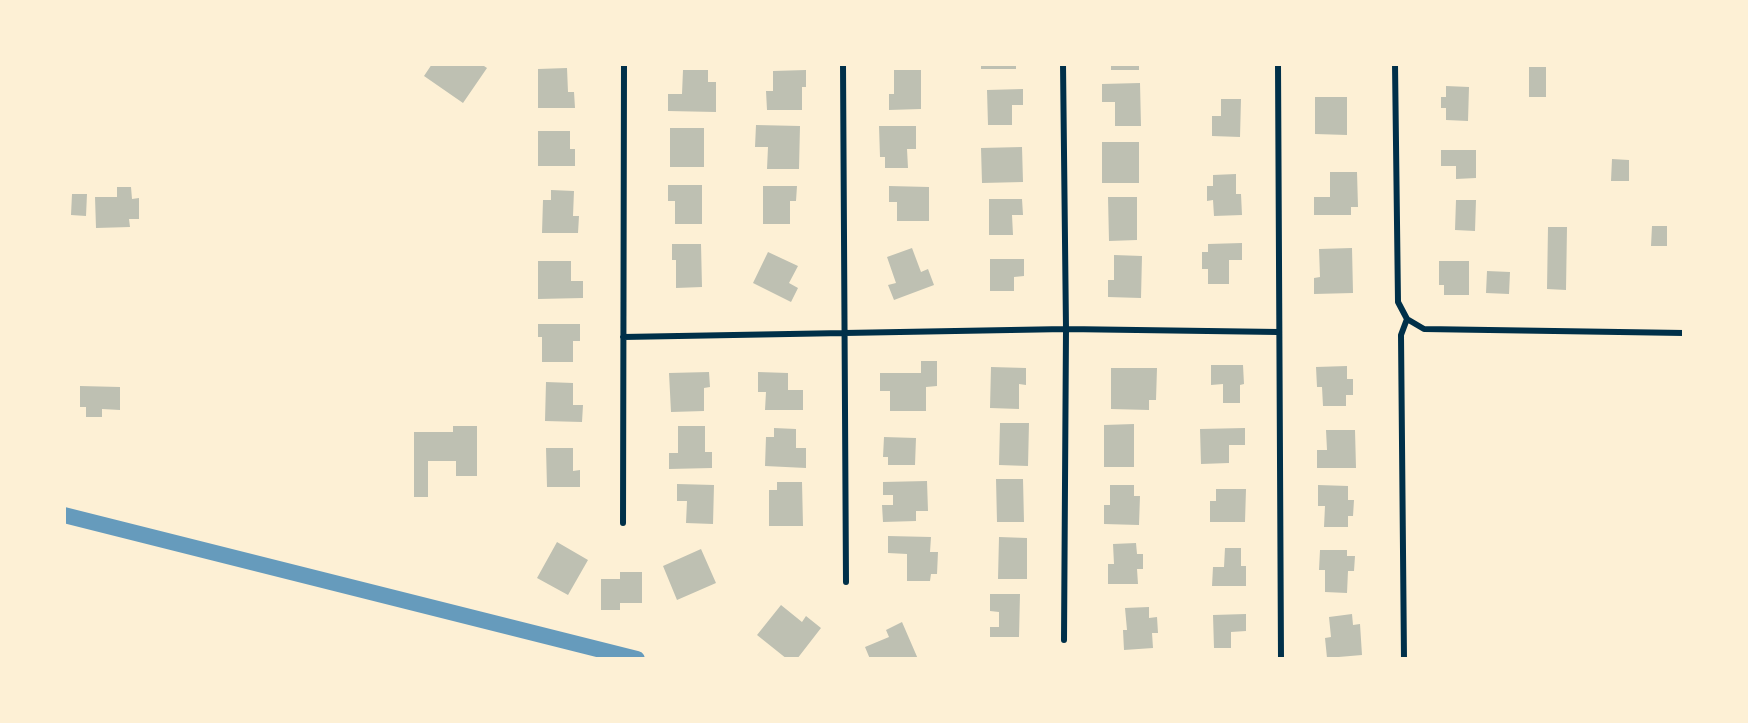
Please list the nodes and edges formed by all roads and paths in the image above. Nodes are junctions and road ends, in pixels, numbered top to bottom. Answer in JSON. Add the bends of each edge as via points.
{"nodes":[{"id":1,"x":624,"y":64,"type":"edge"},
{"id":2,"x":843,"y":64,"type":"edge"},
{"id":3,"x":1063,"y":64,"type":"edge"},
{"id":4,"x":1278,"y":64,"type":"edge"},
{"id":5,"x":1395,"y":64,"type":"edge"},
{"id":6,"x":1407,"y":319,"type":"junction"},
{"id":7,"x":1066,"y":329,"type":"junction"},
{"id":8,"x":843,"y":332,"type":"junction"},
{"id":9,"x":1278,"y":332,"type":"junction"},
{"id":10,"x":1684,"y":333,"type":"edge"},
{"id":11,"x":623,"y":337,"type":"junction"},
{"id":12,"x":623,"y":523,"type":"dead end"},
{"id":13,"x":846,"y":582,"type":"dead end"},
{"id":14,"x":1064,"y":640,"type":"dead end"},
{"id":15,"x":1281,"y":659,"type":"edge"},
{"id":16,"x":1404,"y":659,"type":"edge"}],
"edges":[{"from":1,"to":11,"type":"street"},
{"from":2,"to":8,"type":"street"},
{"from":3,"to":7,"type":"street"},
{"from":4,"to":9,"type":"street"},
{"from":5,"to":6,"type":"street","via":[[1398,302]]},
{"from":6,"to":10,"type":"street","via":[[1424,329]]},
{"from":6,"to":16,"type":"street","via":[[1401,335]]},
{"from":7,"to":8,"type":"street"},
{"from":7,"to":9,"type":"street"},
{"from":7,"to":14,"type":"street"},
{"from":8,"to":11,"type":"street"},
{"from":8,"to":13,"type":"street"},
{"from":9,"to":15,"type":"street"},
{"from":11,"to":12,"type":"street"}]}
